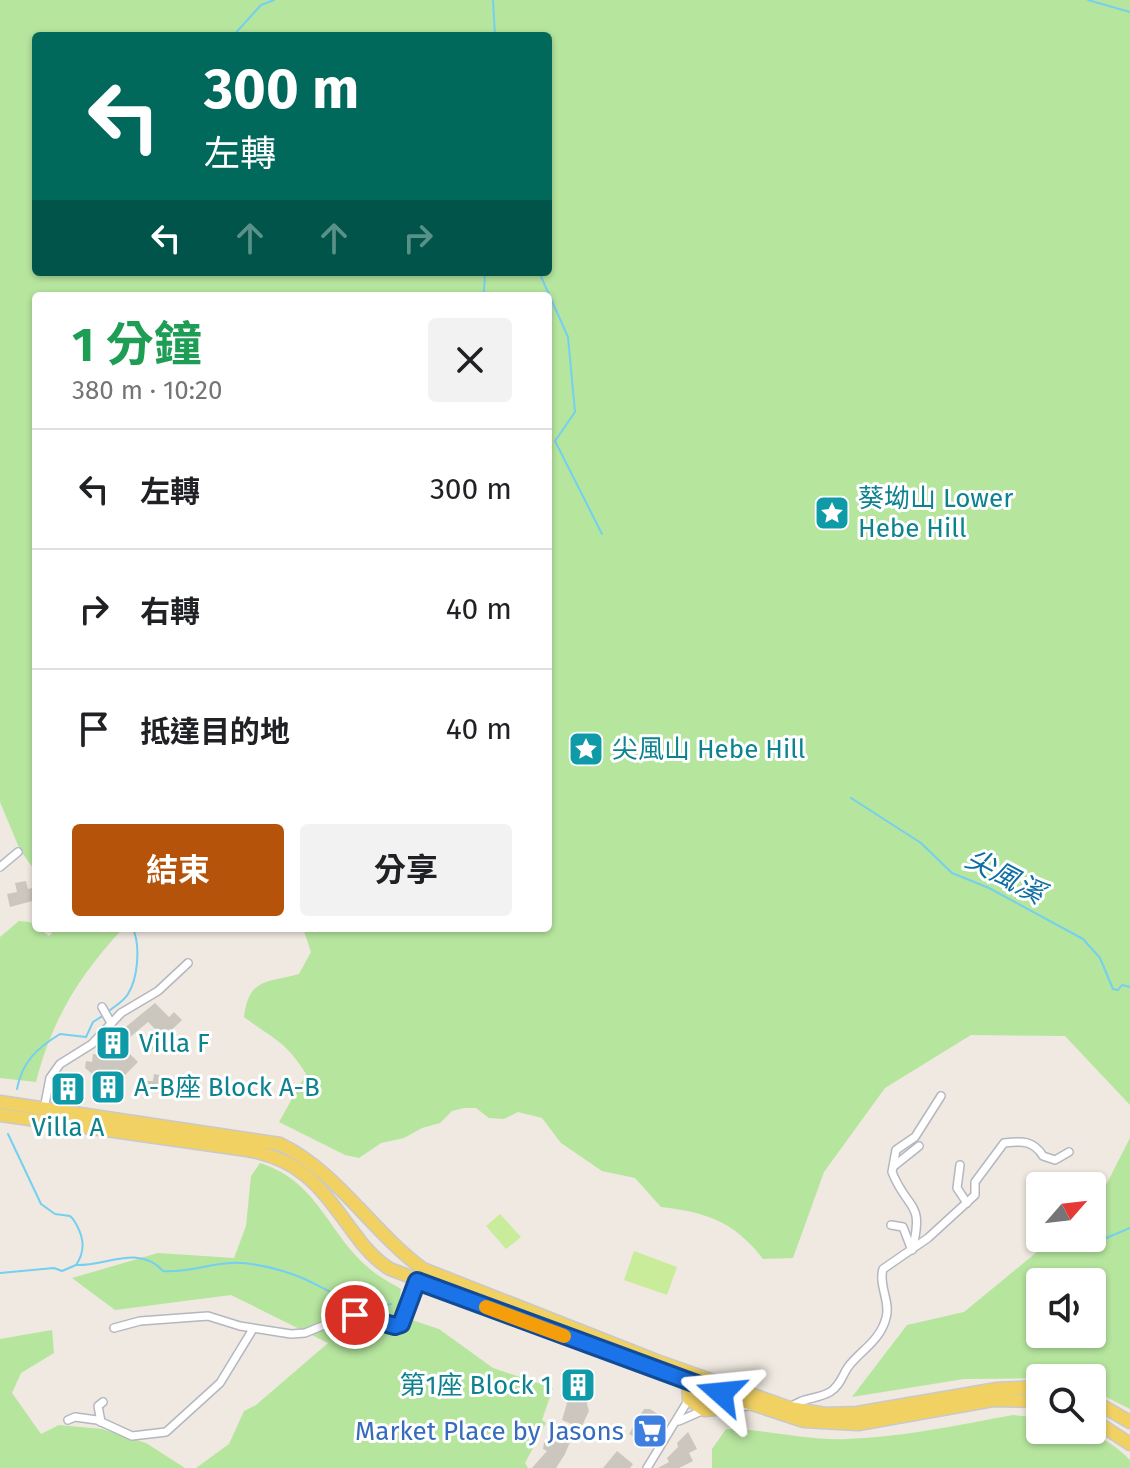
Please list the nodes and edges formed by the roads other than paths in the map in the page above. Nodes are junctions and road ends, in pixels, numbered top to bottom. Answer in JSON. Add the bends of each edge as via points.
{"nodes":[{"id":1,"x":18,"y":852,"type":"dead end"},
{"id":2,"x":0,"y":867,"type":"edge"},
{"id":3,"x":188,"y":963,"type":"dead end"},
{"id":4,"x":103,"y":1008,"type":"dead end"},
{"id":5,"x":110,"y":1020,"type":"junction"},
{"id":6,"x":941,"y":1096,"type":"dead end"},
{"id":7,"x":0,"y":1102,"type":"edge"},
{"id":8,"x":44,"y":1109,"type":"junction"},
{"id":9,"x":0,"y":1115,"type":"edge"},
{"id":10,"x":919,"y":1146,"type":"dead end"},
{"id":11,"x":1069,"y":1152,"type":"dead end"},
{"id":12,"x":960,"y":1165,"type":"dead end"},
{"id":13,"x":894,"y":1166,"type":"junction"},
{"id":14,"x":967,"y":1203,"type":"junction"},
{"id":15,"x":891,"y":1225,"type":"dead end"},
{"id":16,"x":392,"y":1244,"type":"junction"},
{"id":17,"x":912,"y":1250,"type":"junction"},
{"id":18,"x":390,"y":1269,"type":"junction"},
{"id":19,"x":417,"y":1281,"type":"junction"},
{"id":20,"x":114,"y":1328,"type":"dead end"},
{"id":21,"x":253,"y":1329,"type":"junction"},
{"id":22,"x":707,"y":1379,"type":"junction"},
{"id":23,"x":688,"y":1383,"type":"junction"},
{"id":24,"x":1026,"y":1388,"type":"edge"},
{"id":25,"x":721,"y":1393,"type":"junction"},
{"id":26,"x":823,"y":1395,"type":"junction"},
{"id":27,"x":689,"y":1399,"type":"junction"},
{"id":28,"x":1026,"y":1401,"type":"edge"},
{"id":29,"x":103,"y":1402,"type":"dead end"},
{"id":30,"x":794,"y":1404,"type":"junction"},
{"id":31,"x":751,"y":1406,"type":"junction"},
{"id":32,"x":1106,"y":1408,"type":"edge"},
{"id":33,"x":709,"y":1410,"type":"junction"},
{"id":34,"x":825,"y":1414,"type":"junction"},
{"id":35,"x":68,"y":1420,"type":"dead end"},
{"id":36,"x":1130,"y":1422,"type":"edge"},
{"id":37,"x":102,"y":1424,"type":"junction"},
{"id":38,"x":674,"y":1425,"type":"junction"},
{"id":39,"x":1106,"y":1428,"type":"edge"},
{"id":40,"x":1130,"y":1444,"type":"edge"},
{"id":41,"x":647,"y":1468,"type":"edge"}],
"edges":[{"from":1,"to":2,"type":"street"},
{"from":3,"to":5,"type":"street","via":[[158,991]]},
{"from":4,"to":5,"type":"street"},
{"from":5,"to":8,"type":"street","via":[[92,1044],[60,1064],[50,1078]]},
{"from":6,"to":13,"type":"street","via":[[915,1137],[896,1150]]},
{"from":7,"to":8,"type":"main road"},
{"from":8,"to":16,"type":"main road","via":[[280,1144],[324,1173]]},
{"from":9,"to":18,"type":"main road","via":[[277,1157],[310,1177],[368,1251]]},
{"from":10,"to":13,"type":"street"},
{"from":11,"to":14,"type":"street","via":[[1055,1160],[1023,1140],[1004,1143],[975,1182],[975,1195]]},
{"from":12,"to":14,"type":"street","via":[[957,1188]]},
{"from":13,"to":17,"type":"street","via":[[895,1178],[917,1213]]},
{"from":14,"to":17,"type":"street"},
{"from":15,"to":17,"type":"street","via":[[903,1227]]},
{"from":16,"to":18,"type":"main road","via":[[383,1251]]},
{"from":16,"to":22,"type":"main road","via":[[442,1278]]},
{"from":17,"to":26,"type":"street","via":[[883,1269],[887,1314],[881,1332]]},
{"from":18,"to":19,"type":"main road"},
{"from":19,"to":21,"type":"street","via":[[404,1318],[395,1326],[351,1314],[305,1333]]},
{"from":19,"to":23,"type":"main road"},
{"from":20,"to":21,"type":"street","via":[[208,1316]]},
{"from":21,"to":37,"type":"street","via":[[230,1371],[166,1432],[132,1436]]},
{"from":22,"to":25,"type":"main road"},
{"from":22,"to":30,"type":"main road"},
{"from":23,"to":25,"type":"main road"},
{"from":23,"to":27,"type":"main road"},
{"from":24,"to":34,"type":"main road"},
{"from":25,"to":31,"type":"main road"},
{"from":25,"to":33,"type":"main road"},
{"from":26,"to":30,"type":"street"},
{"from":26,"to":34,"type":"street"},
{"from":27,"to":33,"type":"main road"},
{"from":27,"to":38,"type":"street"},
{"from":28,"to":31,"type":"main road","via":[[993,1400],[852,1425],[804,1421]]},
{"from":29,"to":37,"type":"street","via":[[98,1406]]},
{"from":30,"to":34,"type":"main road"},
{"from":31,"to":33,"type":"street"},
{"from":32,"to":36,"type":"main road"},
{"from":33,"to":38,"type":"street"},
{"from":35,"to":37,"type":"street"},
{"from":38,"to":41,"type":"street"},
{"from":39,"to":40,"type":"main road"}]}
